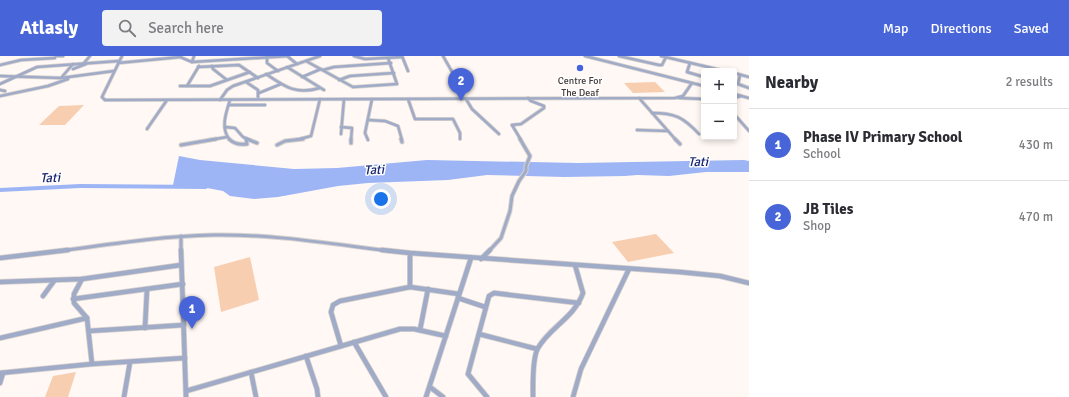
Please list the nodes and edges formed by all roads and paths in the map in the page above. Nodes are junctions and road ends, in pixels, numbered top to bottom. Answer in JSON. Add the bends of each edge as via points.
{"nodes":[{"id":1,"x":38,"y":56,"type":"edge"},
{"id":2,"x":63,"y":56,"type":"edge"},
{"id":3,"x":90,"y":56,"type":"edge"},
{"id":4,"x":122,"y":56,"type":"edge"},
{"id":5,"x":159,"y":56,"type":"edge"},
{"id":6,"x":181,"y":56,"type":"edge"},
{"id":7,"x":194,"y":56,"type":"edge"},
{"id":8,"x":207,"y":56,"type":"edge"},
{"id":9,"x":288,"y":56,"type":"edge"},
{"id":10,"x":320,"y":56,"type":"edge"},
{"id":11,"x":355,"y":56,"type":"edge"},
{"id":12,"x":363,"y":56,"type":"edge"},
{"id":13,"x":402,"y":56,"type":"edge"},
{"id":14,"x":443,"y":56,"type":"edge"},
{"id":15,"x":585,"y":56,"type":"edge"},
{"id":16,"x":619,"y":56,"type":"edge"},
{"id":17,"x":661,"y":56,"type":"edge"},
{"id":18,"x":56,"y":57,"type":"edge"},
{"id":19,"x":267,"y":57,"type":"edge"},
{"id":20,"x":388,"y":57,"type":"edge"},
{"id":21,"x":666,"y":57,"type":"junction"},
{"id":22,"x":244,"y":58,"type":"edge"},
{"id":23,"x":360,"y":58,"type":"junction"},
{"id":24,"x":36,"y":59,"type":"junction"},
{"id":25,"x":157,"y":60,"type":"junction"},
{"id":26,"x":201,"y":61,"type":"junction"},
{"id":27,"x":206,"y":61,"type":"junction"},
{"id":28,"x":306,"y":61,"type":"junction"},
{"id":29,"x":119,"y":62,"type":"junction"},
{"id":30,"x":192,"y":62,"type":"junction"},
{"id":31,"x":85,"y":63,"type":"junction"},
{"id":32,"x":391,"y":63,"type":"junction"},
{"id":33,"x":690,"y":63,"type":"junction"},
{"id":34,"x":73,"y":64,"type":"junction"},
{"id":35,"x":298,"y":64,"type":"junction"},
{"id":36,"x":0,"y":65,"type":"edge"},
{"id":37,"x":48,"y":65,"type":"junction"},
{"id":38,"x":353,"y":65,"type":"junction"},
{"id":39,"x":212,"y":66,"type":"junction"},
{"id":40,"x":198,"y":67,"type":"junction"},
{"id":41,"x":287,"y":67,"type":"junction"},
{"id":42,"x":706,"y":68,"type":"edge"},
{"id":43,"x":72,"y":69,"type":"dead end"},
{"id":44,"x":322,"y":70,"type":"junction"},
{"id":45,"x":114,"y":71,"type":"junction"},
{"id":46,"x":278,"y":71,"type":"junction"},
{"id":47,"x":408,"y":71,"type":"dead end"},
{"id":48,"x":250,"y":72,"type":"junction"},
{"id":49,"x":394,"y":73,"type":"junction"},
{"id":50,"x":266,"y":74,"type":"junction"},
{"id":51,"x":737,"y":74,"type":"edge"},
{"id":52,"x":740,"y":74,"type":"junction"},
{"id":53,"x":0,"y":76,"type":"edge"},
{"id":54,"x":701,"y":76,"type":"edge"},
{"id":55,"x":15,"y":77,"type":"junction"},
{"id":56,"x":70,"y":77,"type":"junction"},
{"id":57,"x":302,"y":77,"type":"junction"},
{"id":58,"x":749,"y":77,"type":"edge"},
{"id":59,"x":61,"y":78,"type":"junction"},
{"id":60,"x":258,"y":78,"type":"junction"},
{"id":61,"x":227,"y":80,"type":"junction"},
{"id":62,"x":339,"y":80,"type":"junction"},
{"id":63,"x":59,"y":82,"type":"junction"},
{"id":64,"x":246,"y":82,"type":"junction"},
{"id":65,"x":692,"y":83,"type":"junction"},
{"id":66,"x":0,"y":84,"type":"edge"},
{"id":67,"x":281,"y":84,"type":"junction"},
{"id":68,"x":701,"y":85,"type":"edge"},
{"id":69,"x":180,"y":86,"type":"dead end"},
{"id":70,"x":187,"y":86,"type":"junction"},
{"id":71,"x":320,"y":88,"type":"junction"},
{"id":72,"x":749,"y":88,"type":"edge"},
{"id":73,"x":0,"y":90,"type":"edge"},
{"id":74,"x":324,"y":90,"type":"dead end"},
{"id":75,"x":5,"y":91,"type":"dead end"},
{"id":76,"x":259,"y":93,"type":"junction"},
{"id":77,"x":737,"y":95,"type":"edge"},
{"id":78,"x":0,"y":96,"type":"edge"},
{"id":79,"x":742,"y":96,"type":"junction"},
{"id":80,"x":258,"y":97,"type":"dead end"},
{"id":81,"x":737,"y":97,"type":"edge"},
{"id":82,"x":528,"y":98,"type":"junction"},
{"id":83,"x":639,"y":98,"type":"junction"},
{"id":84,"x":678,"y":98,"type":"junction"},
{"id":85,"x":701,"y":98,"type":"edge"},
{"id":86,"x":749,"y":98,"type":"edge"},
{"id":87,"x":320,"y":99,"type":"junction"},
{"id":88,"x":344,"y":99,"type":"junction"},
{"id":89,"x":372,"y":99,"type":"junction"},
{"id":90,"x":408,"y":99,"type":"junction"},
{"id":91,"x":464,"y":99,"type":"junction"},
{"id":92,"x":167,"y":100,"type":"junction"},
{"id":93,"x":220,"y":100,"type":"junction"},
{"id":94,"x":230,"y":100,"type":"junction"},
{"id":95,"x":228,"y":105,"type":"junction"},
{"id":96,"x":265,"y":105,"type":"dead end"},
{"id":97,"x":652,"y":113,"type":"junction"},
{"id":98,"x":737,"y":117,"type":"edge"},
{"id":99,"x":368,"y":120,"type":"junction"},
{"id":100,"x":341,"y":126,"type":"junction"},
{"id":101,"x":224,"y":127,"type":"junction"},
{"id":102,"x":147,"y":129,"type":"dead end"},
{"id":103,"x":637,"y":130,"type":"dead end"},
{"id":104,"x":668,"y":131,"type":"junction"},
{"id":105,"x":749,"y":131,"type":"edge"},
{"id":106,"x":341,"y":134,"type":"dead end"},
{"id":107,"x":499,"y":134,"type":"dead end"},
{"id":108,"x":700,"y":134,"type":"dead end"},
{"id":109,"x":227,"y":137,"type":"junction"},
{"id":110,"x":246,"y":139,"type":"junction"},
{"id":111,"x":460,"y":139,"type":"dead end"},
{"id":112,"x":368,"y":140,"type":"dead end"},
{"id":113,"x":402,"y":142,"type":"dead end"},
{"id":114,"x":257,"y":143,"type":"dead end"},
{"id":115,"x":351,"y":143,"type":"dead end"},
{"id":116,"x":680,"y":144,"type":"dead end"},
{"id":117,"x":181,"y":145,"type":"dead end"},
{"id":118,"x":277,"y":145,"type":"dead end"},
{"id":119,"x":181,"y":236,"type":"junction"},
{"id":120,"x":410,"y":254,"type":"junction"},
{"id":121,"x":0,"y":258,"type":"edge"},
{"id":122,"x":471,"y":258,"type":"junction"},
{"id":123,"x":481,"y":259,"type":"junction"},
{"id":124,"x":181,"y":265,"type":"junction"},
{"id":125,"x":575,"y":265,"type":"junction"},
{"id":126,"x":629,"y":269,"type":"junction"},
{"id":127,"x":82,"y":279,"type":"junction"},
{"id":128,"x":54,"y":281,"type":"junction"},
{"id":129,"x":0,"y":282,"type":"edge"},
{"id":130,"x":183,"y":284,"type":"junction"},
{"id":131,"x":749,"y":284,"type":"edge"},
{"id":132,"x":410,"y":287,"type":"junction"},
{"id":133,"x":147,"y":289,"type":"junction"},
{"id":134,"x":428,"y":289,"type":"junction"},
{"id":135,"x":43,"y":296,"type":"dead end"},
{"id":136,"x":459,"y":296,"type":"junction"},
{"id":137,"x":74,"y":299,"type":"junction"},
{"id":138,"x":579,"y":303,"type":"junction"},
{"id":139,"x":485,"y":307,"type":"junction"},
{"id":140,"x":87,"y":318,"type":"junction"},
{"id":141,"x":184,"y":325,"type":"junction"},
{"id":142,"x":145,"y":328,"type":"junction"},
{"id":143,"x":420,"y":330,"type":"junction"},
{"id":144,"x":89,"y":331,"type":"junction"},
{"id":145,"x":479,"y":334,"type":"junction"},
{"id":146,"x":446,"y":336,"type":"junction"},
{"id":147,"x":0,"y":338,"type":"edge"},
{"id":148,"x":354,"y":342,"type":"junction"},
{"id":149,"x":341,"y":346,"type":"junction"},
{"id":150,"x":537,"y":349,"type":"junction"},
{"id":151,"x":306,"y":356,"type":"junction"},
{"id":152,"x":186,"y":358,"type":"junction"},
{"id":153,"x":130,"y":362,"type":"junction"},
{"id":154,"x":92,"y":364,"type":"junction"},
{"id":155,"x":251,"y":372,"type":"junction"},
{"id":156,"x":2,"y":373,"type":"edge"},
{"id":157,"x":0,"y":383,"type":"edge"},
{"id":158,"x":430,"y":387,"type":"junction"},
{"id":159,"x":186,"y":391,"type":"junction"},
{"id":160,"x":124,"y":397,"type":"edge"},
{"id":161,"x":186,"y":397,"type":"edge"},
{"id":162,"x":256,"y":397,"type":"edge"},
{"id":163,"x":318,"y":397,"type":"edge"},
{"id":164,"x":386,"y":397,"type":"edge"},
{"id":165,"x":426,"y":397,"type":"edge"},
{"id":166,"x":443,"y":397,"type":"edge"},
{"id":167,"x":487,"y":397,"type":"edge"},
{"id":168,"x":532,"y":397,"type":"edge"},
{"id":169,"x":573,"y":397,"type":"edge"}],
"edges":[{"from":1,"to":24,"type":"street"},
{"from":2,"to":18,"type":"street"},
{"from":3,"to":31,"type":"street"},
{"from":4,"to":29,"type":"street"},
{"from":5,"to":25,"type":"street"},
{"from":6,"to":25,"type":"street"},
{"from":6,"to":30,"type":"street"},
{"from":7,"to":30,"type":"street"},
{"from":8,"to":27,"type":"street"},
{"from":9,"to":19,"type":"street"},
{"from":9,"to":35,"type":"street"},
{"from":10,"to":28,"type":"street"},
{"from":11,"to":23,"type":"street"},
{"from":11,"to":38,"type":"street","via":[[352,60]]},
{"from":12,"to":23,"type":"street"},
{"from":13,"to":20,"type":"street"},
{"from":13,"to":47,"type":"street"},
{"from":14,"to":91,"type":"street"},
{"from":15,"to":65,"type":"street"},
{"from":16,"to":21,"type":"street","via":[[659,66]]},
{"from":17,"to":21,"type":"street"},
{"from":18,"to":24,"type":"street"},
{"from":18,"to":37,"type":"street"},
{"from":19,"to":22,"type":"street"},
{"from":19,"to":46,"type":"street","via":[[267,63]]},
{"from":20,"to":23,"type":"street"},
{"from":20,"to":32,"type":"street"},
{"from":21,"to":33,"type":"street"},
{"from":22,"to":27,"type":"street"},
{"from":24,"to":36,"type":"street"},
{"from":25,"to":29,"type":"street"},
{"from":26,"to":27,"type":"street"},
{"from":26,"to":30,"type":"street"},
{"from":26,"to":40,"type":"street"},
{"from":28,"to":35,"type":"street"},
{"from":28,"to":44,"type":"street"},
{"from":29,"to":31,"type":"street"},
{"from":29,"to":45,"type":"street"},
{"from":31,"to":34,"type":"street"},
{"from":31,"to":43,"type":"street"},
{"from":32,"to":38,"type":"street"},
{"from":32,"to":49,"type":"street"},
{"from":33,"to":42,"type":"street"},
{"from":33,"to":54,"type":"street","via":[[686,72]]},
{"from":34,"to":37,"type":"street"},
{"from":34,"to":59,"type":"street"},
{"from":35,"to":41,"type":"street"},
{"from":37,"to":55,"type":"street"},
{"from":38,"to":44,"type":"street","via":[[334,66]]},
{"from":39,"to":40,"type":"street"},
{"from":39,"to":48,"type":"street","via":[[239,65]]},
{"from":39,"to":61,"type":"street"},
{"from":40,"to":70,"type":"street"},
{"from":41,"to":46,"type":"street"},
{"from":41,"to":57,"type":"street"},
{"from":44,"to":57,"type":"street"},
{"from":44,"to":62,"type":"street"},
{"from":45,"to":56,"type":"street"},
{"from":45,"to":92,"type":"street","via":[[103,99]]},
{"from":46,"to":50,"type":"street"},
{"from":48,"to":60,"type":"street"},
{"from":48,"to":61,"type":"street"},
{"from":49,"to":62,"type":"street","via":[[350,76]]},
{"from":49,"to":62,"type":"street","via":[[397,82],[394,85],[353,87]]},
{"from":50,"to":60,"type":"street"},
{"from":50,"to":67,"type":"street"},
{"from":51,"to":52,"type":"street"},
{"from":52,"to":58,"type":"street"},
{"from":52,"to":72,"type":"street","via":[[738,84]]},
{"from":53,"to":55,"type":"street"},
{"from":55,"to":59,"type":"street"},
{"from":55,"to":66,"type":"street"},
{"from":56,"to":59,"type":"street"},
{"from":56,"to":63,"type":"street"},
{"from":57,"to":71,"type":"street"},
{"from":59,"to":63,"type":"street"},
{"from":60,"to":64,"type":"street"},
{"from":61,"to":70,"type":"street","via":[[210,86]]},
{"from":63,"to":78,"type":"street"},
{"from":64,"to":76,"type":"street"},
{"from":64,"to":93,"type":"street","via":[[227,90]]},
{"from":65,"to":68,"type":"street"},
{"from":65,"to":84,"type":"street","via":[[685,94]]},
{"from":67,"to":71,"type":"street","via":[[292,91]]},
{"from":67,"to":76,"type":"street"},
{"from":69,"to":70,"type":"street"},
{"from":71,"to":74,"type":"street"},
{"from":73,"to":75,"type":"street"},
{"from":76,"to":80,"type":"street"},
{"from":77,"to":79,"type":"street"},
{"from":79,"to":81,"type":"street"},
{"from":79,"to":86,"type":"street"},
{"from":82,"to":83,"type":"street"},
{"from":82,"to":91,"type":"street"},
{"from":82,"to":123,"type":"street","via":[[545,107],[526,122],[517,126],[512,125],[530,156],[526,171],[512,196],[510,211],[500,238]]},
{"from":83,"to":84,"type":"street"},
{"from":83,"to":97,"type":"street"},
{"from":84,"to":85,"type":"street"},
{"from":87,"to":88,"type":"street"},
{"from":87,"to":94,"type":"street"},
{"from":87,"to":118,"type":"street","via":[[311,136],[284,141]]},
{"from":88,"to":89,"type":"street"},
{"from":88,"to":100,"type":"street"},
{"from":89,"to":90,"type":"street"},
{"from":89,"to":99,"type":"street"},
{"from":90,"to":91,"type":"street"},
{"from":90,"to":111,"type":"street","via":[[415,119],[449,117],[454,120]]},
{"from":91,"to":107,"type":"street"},
{"from":92,"to":93,"type":"street"},
{"from":92,"to":102,"type":"street"},
{"from":93,"to":94,"type":"street"},
{"from":94,"to":95,"type":"street"},
{"from":95,"to":96,"type":"street"},
{"from":95,"to":101,"type":"street"},
{"from":97,"to":104,"type":"street"},
{"from":97,"to":108,"type":"street","via":[[671,113],[680,116]]},
{"from":98,"to":105,"type":"street"},
{"from":99,"to":112,"type":"street","via":[[365,133]]},
{"from":99,"to":113,"type":"street","via":[[398,126]]},
{"from":100,"to":106,"type":"street"},
{"from":100,"to":115,"type":"street","via":[[352,128]]},
{"from":101,"to":109,"type":"street"},
{"from":101,"to":110,"type":"street","via":[[234,128]]},
{"from":103,"to":104,"type":"street"},
{"from":104,"to":116,"type":"street"},
{"from":109,"to":110,"type":"street","via":[[240,145],[247,144]]},
{"from":109,"to":117,"type":"street"},
{"from":110,"to":114,"type":"street"},
{"from":119,"to":120,"type":"street","via":[[278,237]]},
{"from":119,"to":121,"type":"street"},
{"from":119,"to":124,"type":"street"},
{"from":120,"to":122,"type":"street"},
{"from":120,"to":132,"type":"street"},
{"from":122,"to":123,"type":"street"},
{"from":122,"to":136,"type":"street"},
{"from":123,"to":125,"type":"street"},
{"from":124,"to":127,"type":"street"},
{"from":124,"to":130,"type":"street"},
{"from":125,"to":126,"type":"street"},
{"from":125,"to":138,"type":"street","via":[[583,293]]},
{"from":126,"to":131,"type":"street","via":[[720,276]]},
{"from":126,"to":169,"type":"street","via":[[581,369]]},
{"from":127,"to":128,"type":"street"},
{"from":127,"to":137,"type":"street"},
{"from":128,"to":129,"type":"street"},
{"from":128,"to":135,"type":"street"},
{"from":130,"to":133,"type":"street"},
{"from":130,"to":141,"type":"street"},
{"from":132,"to":134,"type":"street"},
{"from":132,"to":149,"type":"street","via":[[340,301],[333,305],[331,312]]},
{"from":133,"to":137,"type":"street"},
{"from":133,"to":142,"type":"street"},
{"from":134,"to":136,"type":"street"},
{"from":134,"to":143,"type":"street"},
{"from":136,"to":139,"type":"street"},
{"from":136,"to":146,"type":"street"},
{"from":137,"to":140,"type":"street","via":[[75,306]]},
{"from":138,"to":139,"type":"street","via":[[494,293],[488,297]]},
{"from":138,"to":150,"type":"street"},
{"from":139,"to":145,"type":"street"},
{"from":140,"to":144,"type":"street"},
{"from":140,"to":147,"type":"street"},
{"from":141,"to":142,"type":"street"},
{"from":141,"to":152,"type":"street"},
{"from":142,"to":144,"type":"street"},
{"from":143,"to":146,"type":"street"},
{"from":143,"to":148,"type":"street","via":[[400,329]]},
{"from":144,"to":154,"type":"street"},
{"from":145,"to":150,"type":"street"},
{"from":145,"to":167,"type":"street","via":[[468,374]]},
{"from":146,"to":158,"type":"street"},
{"from":148,"to":149,"type":"street"},
{"from":148,"to":164,"type":"street"},
{"from":149,"to":151,"type":"street"},
{"from":150,"to":168,"type":"street"},
{"from":151,"to":155,"type":"street"},
{"from":151,"to":163,"type":"street"},
{"from":152,"to":153,"type":"street"},
{"from":152,"to":159,"type":"street"},
{"from":153,"to":154,"type":"street"},
{"from":153,"to":160,"type":"street"},
{"from":154,"to":156,"type":"street"},
{"from":155,"to":159,"type":"street"},
{"from":155,"to":162,"type":"street"},
{"from":156,"to":157,"type":"street"},
{"from":158,"to":165,"type":"street"},
{"from":158,"to":166,"type":"street"},
{"from":159,"to":161,"type":"street"}]}
